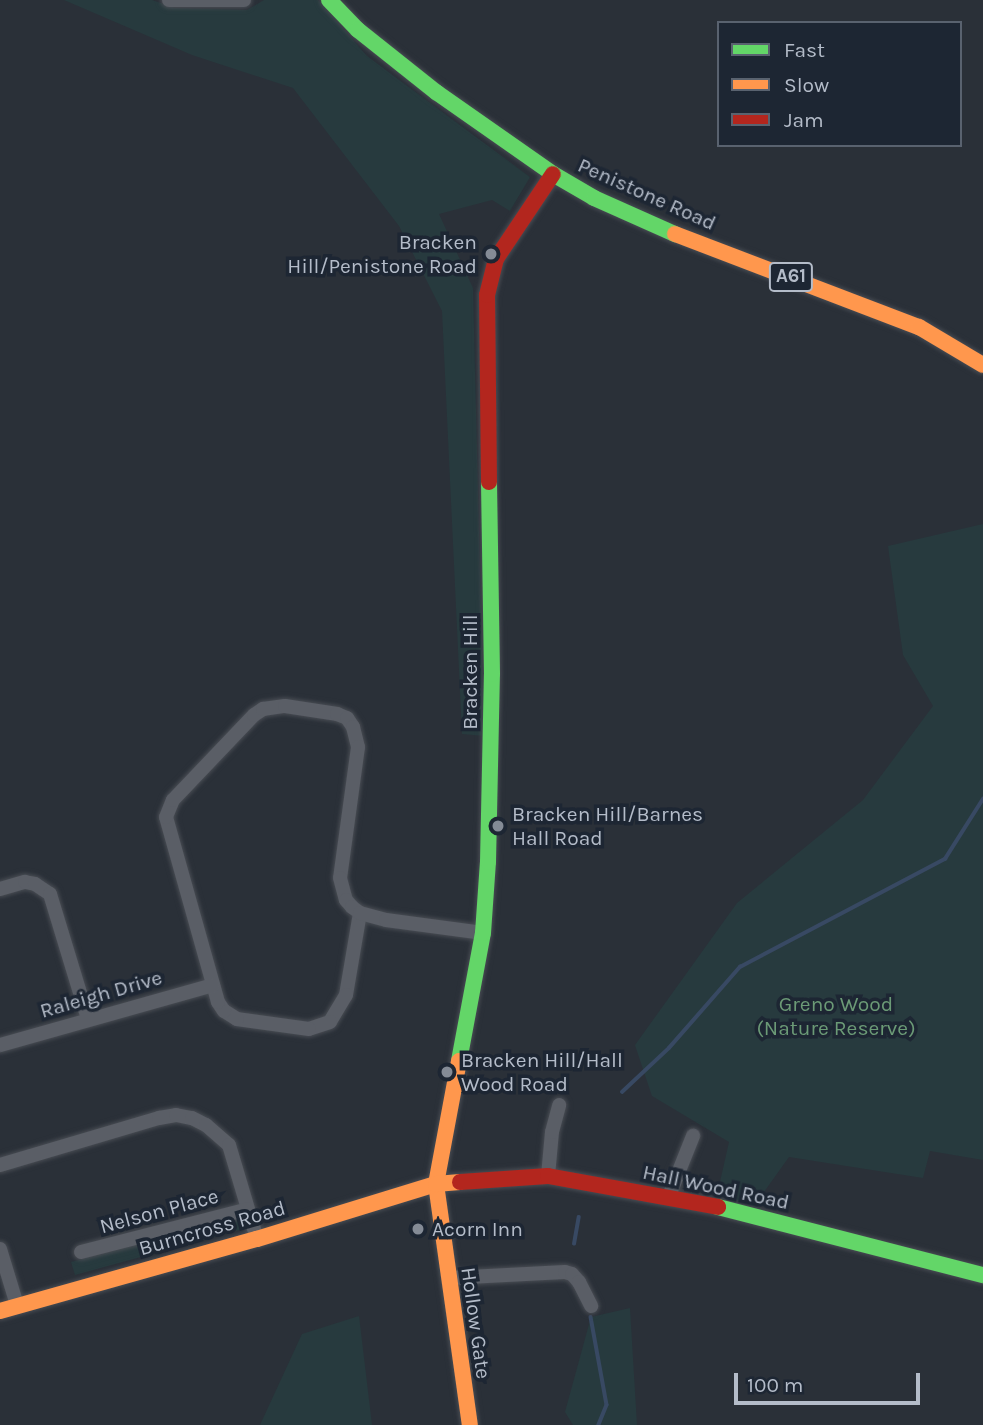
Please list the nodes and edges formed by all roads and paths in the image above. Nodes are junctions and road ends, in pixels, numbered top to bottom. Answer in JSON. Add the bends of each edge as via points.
{"nodes":[{"id":1,"x":169,"y":0,"type":"edge"},
{"id":2,"x":244,"y":0,"type":"edge"},
{"id":3,"x":329,"y":0,"type":"edge"},
{"id":4,"x":553,"y":174,"type":"junction"},
{"id":5,"x":983,"y":365,"type":"edge"},
{"id":6,"x":0,"y":889,"type":"edge"},
{"id":7,"x":360,"y":913,"type":"junction"},
{"id":8,"x":483,"y":933,"type":"junction"},
{"id":9,"x":213,"y":985,"type":"junction"},
{"id":10,"x":88,"y":1019,"type":"junction"},
{"id":11,"x":0,"y":1045,"type":"edge"},
{"id":12,"x":559,"y":1105,"type":"dead end"},
{"id":13,"x":693,"y":1136,"type":"dead end"},
{"id":14,"x":0,"y":1165,"type":"edge"},
{"id":15,"x":548,"y":1176,"type":"junction"},
{"id":16,"x":436,"y":1184,"type":"junction"},
{"id":17,"x":669,"y":1196,"type":"junction"},
{"id":18,"x":248,"y":1209,"type":"junction"},
{"id":19,"x":257,"y":1239,"type":"junction"},
{"id":20,"x":0,"y":1249,"type":"edge"},
{"id":21,"x":81,"y":1252,"type":"dead end"},
{"id":22,"x":983,"y":1275,"type":"edge"},
{"id":23,"x":449,"y":1278,"type":"junction"},
{"id":24,"x":17,"y":1305,"type":"junction"},
{"id":25,"x":591,"y":1306,"type":"dead end"},
{"id":26,"x":0,"y":1311,"type":"edge"},
{"id":27,"x":470,"y":1425,"type":"edge"}],
"edges":[{"from":1,"to":2,"type":"street"},
{"from":3,"to":4,"type":"main road","name":"Penistone Road","number":"A61","via":[[358,30],[436,92]]},
{"from":4,"to":5,"type":"main road","name":"Penistone Road","number":"A61","via":[[650,224],[919,327]]},
{"from":4,"to":8,"type":"main road","name":"Bracken Hill","via":[[496,259],[487,295],[492,674]]},
{"from":6,"to":10,"type":"street","via":[[25,882],[50,894]]},
{"from":7,"to":8,"type":"street"},
{"from":7,"to":9,"type":"street","via":[[346,995],[337,1015],[321,1027],[309,1030],[237,1019],[224,1011]]},
{"from":7,"to":9,"type":"street","via":[[346,900],[340,878],[358,747],[353,727],[337,714],[285,706],[263,709],[173,800],[166,817]]},
{"from":8,"to":16,"type":"main road","name":"Bracken Hill"},
{"from":9,"to":10,"type":"street","name":"Raleigh Drive"},
{"from":10,"to":11,"type":"street","name":"Raleigh Drive"},
{"from":12,"to":15,"type":"street"},
{"from":13,"to":17,"type":"street"},
{"from":14,"to":18,"type":"street","via":[[159,1118],[184,1117],[206,1125],[229,1145]]},
{"from":15,"to":16,"type":"main road","name":"Hall Wood Road"},
{"from":15,"to":17,"type":"main road","name":"Hall Wood Road"},
{"from":16,"to":19,"type":"main road","name":"Burncross Road"},
{"from":16,"to":23,"type":"main road","name":"Hollow Gate"},
{"from":17,"to":22,"type":"main road","name":"Hall Wood Road"},
{"from":18,"to":19,"type":"street"},
{"from":18,"to":21,"type":"street","name":"Nelson Place"},
{"from":19,"to":24,"type":"main road","name":"Burncross Road"},
{"from":20,"to":24,"type":"street"},
{"from":23,"to":25,"type":"street","via":[[565,1272],[579,1282]]},
{"from":23,"to":27,"type":"main road","name":"Hollow Gate"},
{"from":24,"to":26,"type":"main road","name":"Burncross Road"}]}
